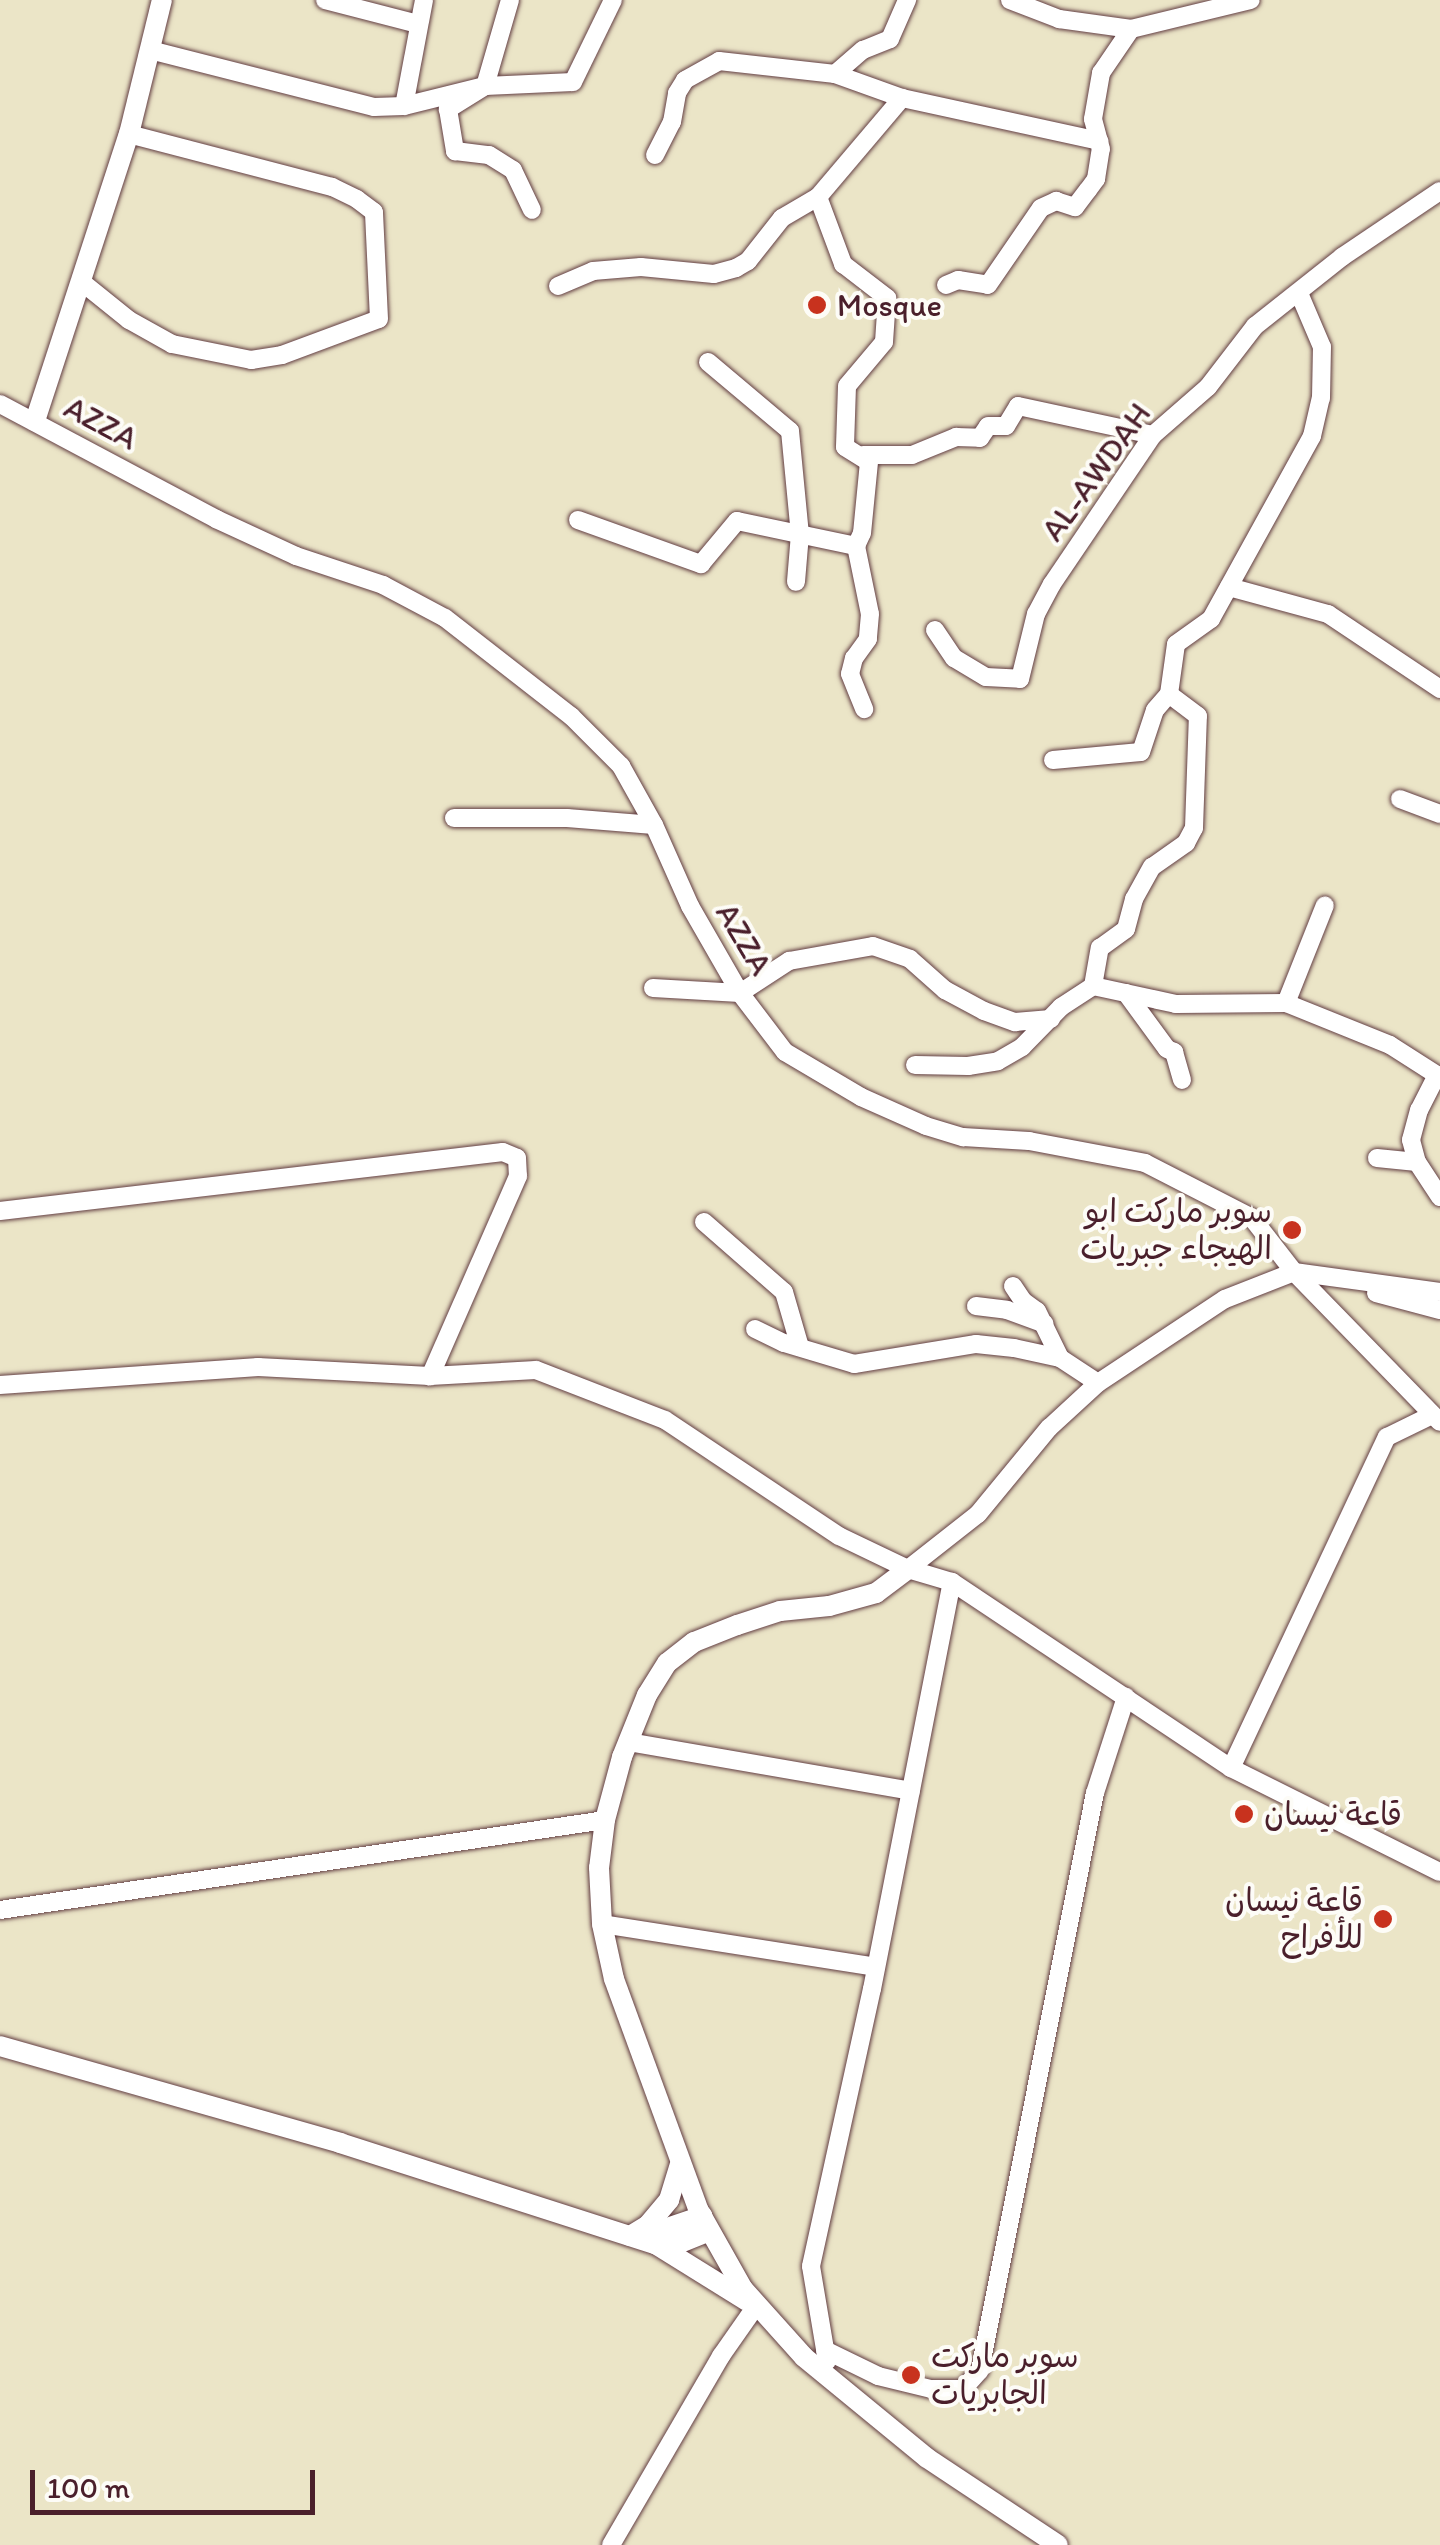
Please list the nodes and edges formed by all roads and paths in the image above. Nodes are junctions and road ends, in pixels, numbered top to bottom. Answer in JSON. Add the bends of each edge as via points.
{"nodes":[{"id":1,"x":162,"y":0,"type":"edge"},
{"id":2,"x":325,"y":0,"type":"edge"},
{"id":3,"x":424,"y":0,"type":"edge"},
{"id":4,"x":510,"y":0,"type":"edge"},
{"id":5,"x":613,"y":0,"type":"edge"},
{"id":6,"x":906,"y":0,"type":"edge"},
{"id":7,"x":1010,"y":0,"type":"edge"},
{"id":8,"x":1252,"y":0,"type":"edge"},
{"id":9,"x":418,"y":24,"type":"junction"},
{"id":10,"x":1131,"y":29,"type":"junction"},
{"id":11,"x":150,"y":50,"type":"junction"},
{"id":12,"x":835,"y":74,"type":"junction"},
{"id":13,"x":485,"y":86,"type":"junction"},
{"id":14,"x":902,"y":98,"type":"junction"},
{"id":15,"x":404,"y":106,"type":"junction"},
{"id":16,"x":129,"y":134,"type":"junction"},
{"id":17,"x":1099,"y":141,"type":"junction"},
{"id":18,"x":656,"y":154,"type":"dead end"},
{"id":19,"x":1440,"y":192,"type":"edge"},
{"id":20,"x":818,"y":197,"type":"junction"},
{"id":21,"x":532,"y":210,"type":"dead end"},
{"id":22,"x":82,"y":283,"type":"junction"},
{"id":23,"x":946,"y":285,"type":"dead end"},
{"id":24,"x":558,"y":286,"type":"dead end"},
{"id":25,"x":1299,"y":293,"type":"junction"},
{"id":26,"x":708,"y":362,"type":"dead end"},
{"id":27,"x":0,"y":404,"type":"edge"},
{"id":28,"x":35,"y":422,"type":"junction"},
{"id":29,"x":1153,"y":435,"type":"junction"},
{"id":30,"x":863,"y":455,"type":"junction"},
{"id":31,"x":578,"y":520,"type":"dead end"},
{"id":32,"x":800,"y":534,"type":"junction"},
{"id":33,"x":856,"y":546,"type":"junction"},
{"id":34,"x":796,"y":582,"type":"dead end"},
{"id":35,"x":1229,"y":587,"type":"junction"},
{"id":36,"x":935,"y":630,"type":"dead end"},
{"id":37,"x":1440,"y":689,"type":"edge"},
{"id":38,"x":1169,"y":694,"type":"junction"},
{"id":39,"x":864,"y":709,"type":"dead end"},
{"id":40,"x":1053,"y":760,"type":"dead end"},
{"id":41,"x":1400,"y":800,"type":"dead end"},
{"id":42,"x":1440,"y":814,"type":"edge"},
{"id":43,"x":454,"y":818,"type":"dead end"},
{"id":44,"x":654,"y":825,"type":"junction"},
{"id":45,"x":1325,"y":905,"type":"dead end"},
{"id":46,"x":1093,"y":986,"type":"junction"},
{"id":47,"x":653,"y":988,"type":"dead end"},
{"id":48,"x":740,"y":993,"type":"junction"},
{"id":49,"x":1126,"y":993,"type":"junction"},
{"id":50,"x":1286,"y":1004,"type":"junction"},
{"id":51,"x":1052,"y":1018,"type":"junction"},
{"id":52,"x":915,"y":1066,"type":"dead end"},
{"id":53,"x":1438,"y":1076,"type":"edge"},
{"id":54,"x":1182,"y":1080,"type":"dead end"},
{"id":55,"x":1377,"y":1158,"type":"dead end"},
{"id":56,"x":1417,"y":1162,"type":"junction"},
{"id":57,"x":1440,"y":1198,"type":"edge"},
{"id":58,"x":0,"y":1211,"type":"edge"},
{"id":59,"x":704,"y":1222,"type":"dead end"},
{"id":60,"x":1294,"y":1272,"type":"junction"},
{"id":61,"x":1013,"y":1286,"type":"dead end"},
{"id":62,"x":1440,"y":1292,"type":"edge"},
{"id":63,"x":976,"y":1306,"type":"dead end"},
{"id":64,"x":1440,"y":1310,"type":"edge"},
{"id":65,"x":1045,"y":1324,"type":"junction"},
{"id":66,"x":755,"y":1328,"type":"dead end"},
{"id":67,"x":800,"y":1347,"type":"junction"},
{"id":68,"x":1060,"y":1358,"type":"junction"},
{"id":69,"x":430,"y":1376,"type":"junction"},
{"id":70,"x":1098,"y":1383,"type":"junction"},
{"id":71,"x":0,"y":1385,"type":"edge"},
{"id":72,"x":1436,"y":1419,"type":"edge"},
{"id":73,"x":908,"y":1569,"type":"junction"},
{"id":74,"x":952,"y":1582,"type":"junction"},
{"id":75,"x":1126,"y":1697,"type":"junction"},
{"id":76,"x":628,"y":1742,"type":"junction"},
{"id":77,"x":1231,"y":1768,"type":"junction"},
{"id":78,"x":911,"y":1790,"type":"junction"},
{"id":79,"x":605,"y":1820,"type":"junction"},
{"id":80,"x":1440,"y":1872,"type":"edge"},
{"id":81,"x":0,"y":1910,"type":"edge"},
{"id":82,"x":602,"y":1924,"type":"junction"},
{"id":83,"x":876,"y":1966,"type":"junction"},
{"id":84,"x":0,"y":2046,"type":"edge"},
{"id":85,"x":681,"y":2162,"type":"junction"},
{"id":86,"x":706,"y":2224,"type":"junction"},
{"id":87,"x":641,"y":2239,"type":"junction"},
{"id":88,"x":756,"y":2306,"type":"junction"},
{"id":89,"x":825,"y":2350,"type":"junction"},
{"id":90,"x":828,"y":2377,"type":"junction"},
{"id":91,"x":611,"y":2545,"type":"edge"},
{"id":92,"x":1058,"y":2545,"type":"edge"}],
"edges":[{"from":1,"to":11,"type":"street"},
{"from":2,"to":9,"type":"street"},
{"from":3,"to":9,"type":"street"},
{"from":4,"to":13,"type":"street"},
{"from":5,"to":13,"type":"street","via":[[573,82]]},
{"from":6,"to":12,"type":"street","via":[[890,39],[863,50]]},
{"from":7,"to":10,"type":"street","via":[[1059,18]]},
{"from":8,"to":10,"type":"street"},
{"from":9,"to":15,"type":"street"},
{"from":10,"to":17,"type":"street","via":[[1101,73],[1092,119]]},
{"from":11,"to":15,"type":"street","via":[[374,107]]},
{"from":11,"to":16,"type":"street"},
{"from":12,"to":14,"type":"street"},
{"from":12,"to":18,"type":"street","via":[[719,62],[676,92],[672,122]]},
{"from":13,"to":15,"type":"street"},
{"from":13,"to":21,"type":"street","via":[[448,109],[454,151],[489,156],[514,170]]},
{"from":14,"to":17,"type":"street"},
{"from":14,"to":20,"type":"street"},
{"from":16,"to":22,"type":"street"},
{"from":16,"to":22,"type":"street","via":[[358,199],[374,212],[379,320],[252,360],[172,344]]},
{"from":17,"to":23,"type":"street","via":[[1096,180],[1075,207],[1056,201],[1040,208],[988,284]]},
{"from":19,"to":25,"type":"street","name":"AL-AWDAH"},
{"from":20,"to":24,"type":"street","via":[[782,218],[736,268],[714,274],[641,267],[593,271]]},
{"from":20,"to":30,"type":"street","via":[[843,264],[887,298],[884,342],[846,386],[845,447]]},
{"from":22,"to":28,"type":"street"},
{"from":25,"to":29,"type":"street","name":"AL-AWDAH","via":[[1255,326],[1208,387]]},
{"from":25,"to":35,"type":"street","via":[[1322,348],[1312,436]]},
{"from":26,"to":32,"type":"street","via":[[790,430]]},
{"from":27,"to":28,"type":"street","name":"AZZA"},
{"from":28,"to":44,"type":"street","name":"AZZA","via":[[216,519],[296,556],[383,585],[445,618],[571,716],[620,766]]},
{"from":29,"to":30,"type":"street","via":[[1018,406],[1006,426],[988,426],[980,438],[956,437],[912,456]]},
{"from":29,"to":36,"type":"street","name":"AL-AWDAH","via":[[1052,584],[1036,614],[1020,678],[986,677],[954,658]]},
{"from":30,"to":33,"type":"street","via":[[869,462],[866,504]]},
{"from":31,"to":32,"type":"street","via":[[701,564],[737,521]]},
{"from":32,"to":33,"type":"street"},
{"from":32,"to":34,"type":"street"},
{"from":33,"to":39,"type":"street","via":[[870,614],[868,639],[850,674]]},
{"from":35,"to":37,"type":"street","via":[[1328,614]]},
{"from":35,"to":38,"type":"street","via":[[1211,620],[1176,644]]},
{"from":38,"to":40,"type":"street","via":[[1155,710],[1142,752]]},
{"from":38,"to":46,"type":"street","via":[[1198,716],[1193,832],[1152,868],[1128,927],[1100,948]]},
{"from":41,"to":42,"type":"street"},
{"from":43,"to":44,"type":"street"},
{"from":44,"to":48,"type":"street","name":"AZZA"},
{"from":45,"to":50,"type":"street"},
{"from":46,"to":49,"type":"street"},
{"from":46,"to":51,"type":"street"},
{"from":47,"to":48,"type":"street"},
{"from":48,"to":51,"type":"street","via":[[790,960],[873,946],[910,959],[945,990],[984,1011],[1016,1022]]},
{"from":48,"to":60,"type":"street","name":"AZZA","via":[[786,1052],[862,1097],[962,1137],[1029,1141],[1145,1163],[1252,1218]]},
{"from":49,"to":50,"type":"street","via":[[1176,1004]]},
{"from":49,"to":54,"type":"street","via":[[1174,1052]]},
{"from":50,"to":53,"type":"street","via":[[1390,1045]]},
{"from":51,"to":52,"type":"street","via":[[998,1061]]},
{"from":53,"to":56,"type":"street","via":[[1419,1110],[1412,1140]]},
{"from":55,"to":56,"type":"street"},
{"from":56,"to":57,"type":"street"},
{"from":58,"to":69,"type":"street","via":[[502,1152],[518,1158],[518,1176]]},
{"from":59,"to":67,"type":"street","via":[[784,1292]]},
{"from":60,"to":62,"type":"street"},
{"from":60,"to":64,"type":"street"},
{"from":60,"to":70,"type":"street","via":[[1226,1299]]},
{"from":60,"to":72,"type":"street","name":"AZZA"},
{"from":61,"to":65,"type":"street"},
{"from":63,"to":65,"type":"street"},
{"from":65,"to":68,"type":"street"},
{"from":66,"to":67,"type":"street"},
{"from":67,"to":68,"type":"street","via":[[854,1364],[976,1344]]},
{"from":68,"to":70,"type":"street"},
{"from":69,"to":71,"type":"street","via":[[258,1367]]},
{"from":69,"to":73,"type":"street","via":[[536,1370],[665,1420],[839,1536]]},
{"from":70,"to":73,"type":"street","via":[[1048,1428],[978,1514]]},
{"from":72,"to":77,"type":"street","via":[[1387,1436]]},
{"from":73,"to":74,"type":"street"},
{"from":73,"to":76,"type":"street","via":[[876,1593],[780,1611],[694,1642],[668,1663]]},
{"from":74,"to":75,"type":"street"},
{"from":74,"to":78,"type":"street"},
{"from":75,"to":77,"type":"street"},
{"from":75,"to":89,"type":"street","via":[[1095,1794],[980,2370],[963,2389],[931,2389],[878,2376]]},
{"from":76,"to":78,"type":"street"},
{"from":76,"to":79,"type":"street"},
{"from":77,"to":80,"type":"street"},
{"from":78,"to":83,"type":"street"},
{"from":79,"to":81,"type":"street"},
{"from":79,"to":82,"type":"street"},
{"from":82,"to":83,"type":"street"},
{"from":82,"to":85,"type":"street","via":[[614,1979]]},
{"from":83,"to":89,"type":"street","via":[[811,2266]]},
{"from":84,"to":87,"type":"street","via":[[340,2143]]},
{"from":85,"to":86,"type":"street"},
{"from":85,"to":87,"type":"street","via":[[668,2200]]},
{"from":86,"to":87,"type":"street","via":[[680,2243]]},
{"from":86,"to":88,"type":"street"},
{"from":87,"to":88,"type":"street"},
{"from":88,"to":90,"type":"street"},
{"from":88,"to":91,"type":"street"},
{"from":89,"to":90,"type":"street"},
{"from":90,"to":92,"type":"street","via":[[927,2458]]}]}
